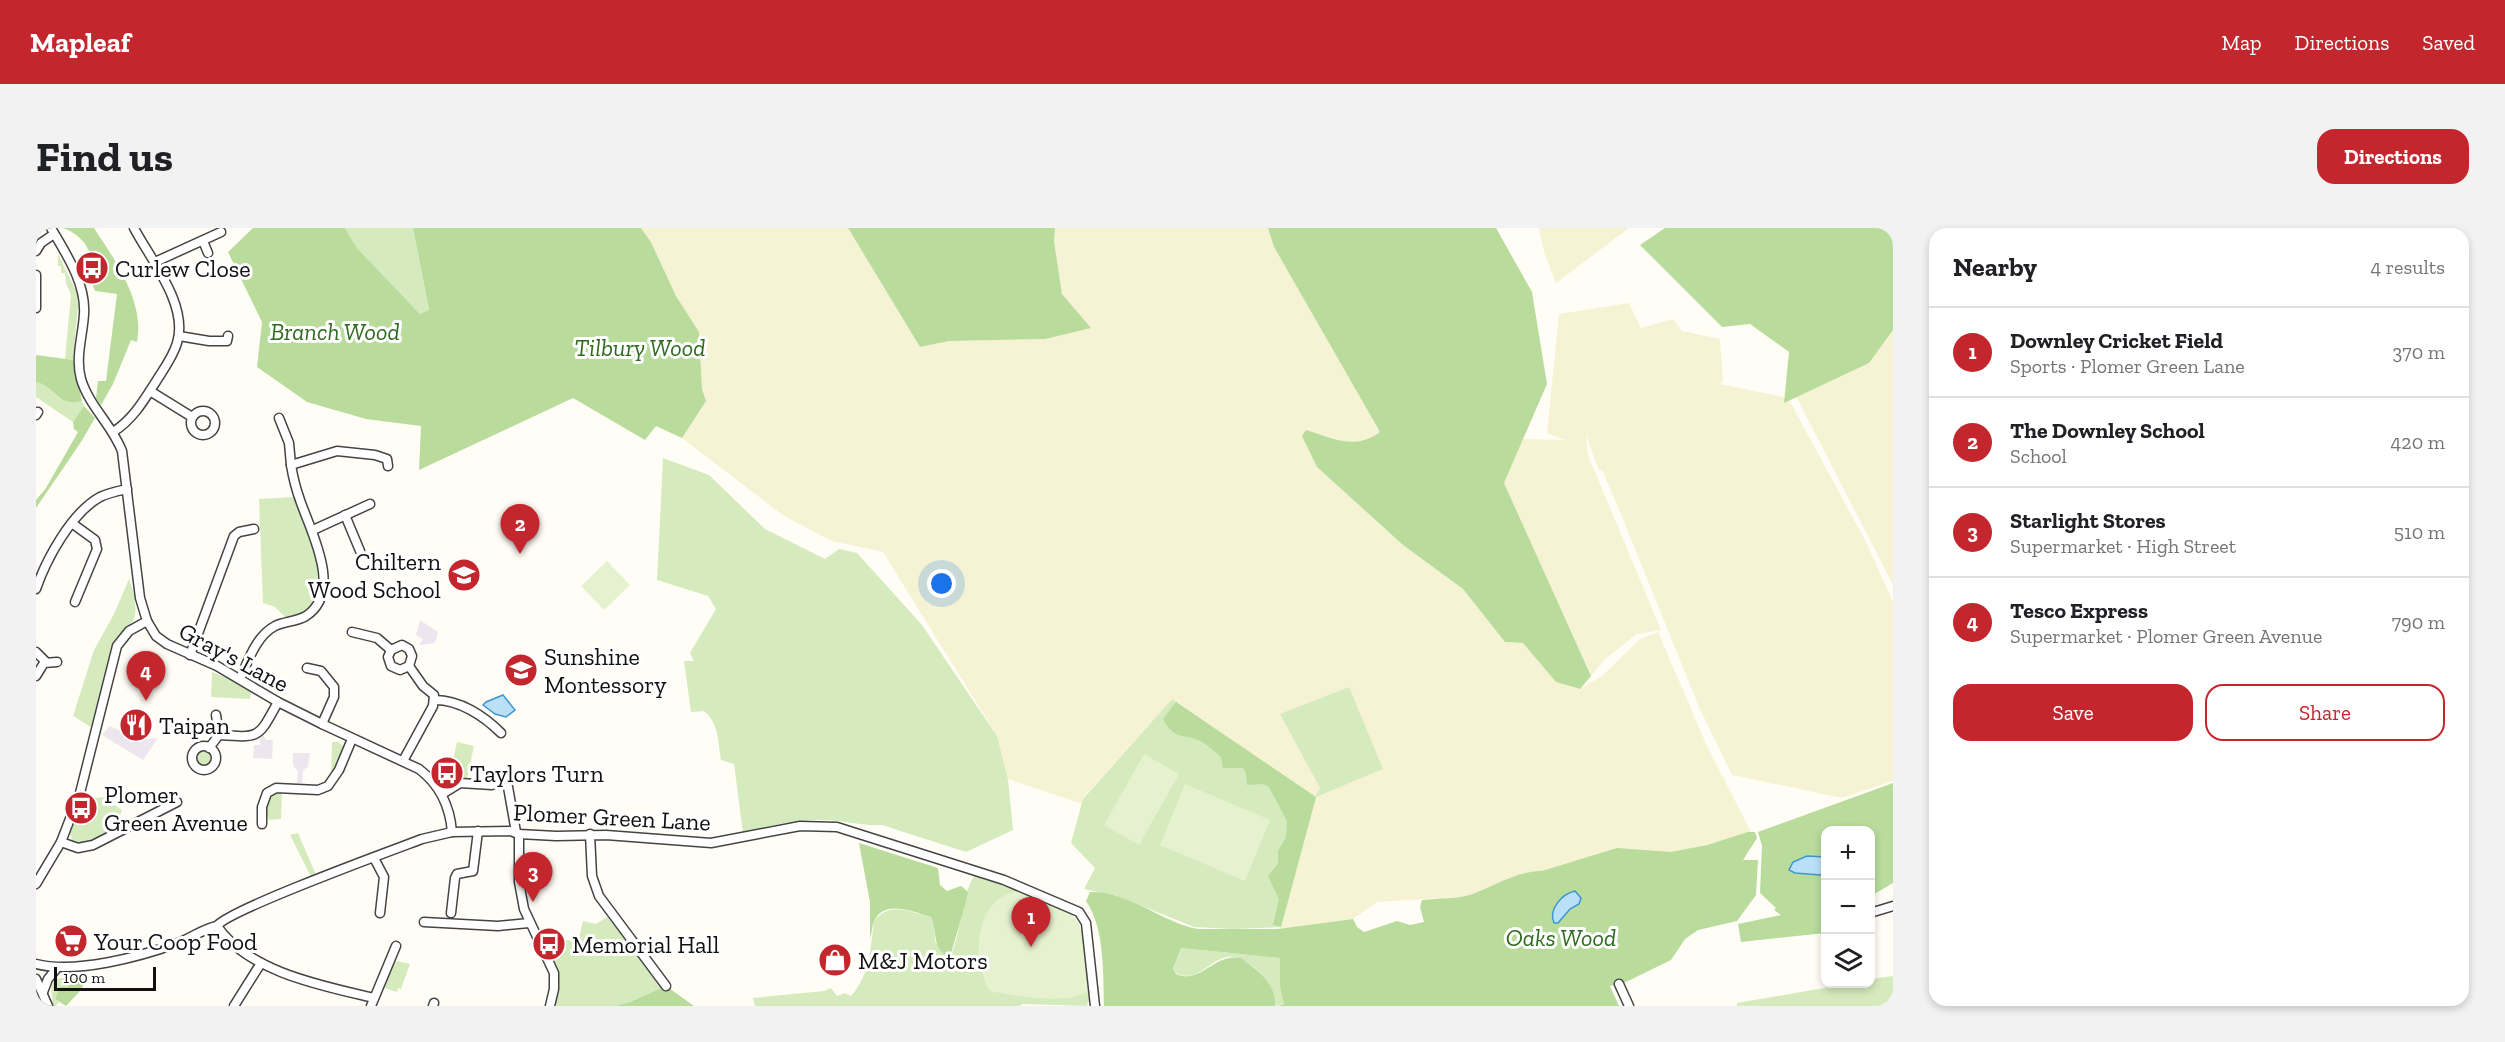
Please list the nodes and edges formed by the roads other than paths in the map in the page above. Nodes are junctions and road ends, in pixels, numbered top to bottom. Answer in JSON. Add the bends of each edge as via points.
{"nodes":[{"id":1,"x":134,"y":228,"type":"edge"},
{"id":2,"x":53,"y":231,"type":"edge"},
{"id":3,"x":221,"y":232,"type":"dead end"},
{"id":4,"x":203,"y":241,"type":"junction"},
{"id":5,"x":36,"y":251,"type":"edge"},
{"id":6,"x":208,"y":253,"type":"dead end"},
{"id":7,"x":155,"y":262,"type":"junction"},
{"id":8,"x":36,"y":275,"type":"edge"},
{"id":9,"x":36,"y":309,"type":"edge"},
{"id":10,"x":179,"y":336,"type":"junction"},
{"id":11,"x":228,"y":336,"type":"dead end"},
{"id":12,"x":150,"y":391,"type":"junction"},
{"id":13,"x":192,"y":417,"type":"dead end"},
{"id":14,"x":278,"y":417,"type":"dead end"},
{"id":15,"x":113,"y":432,"type":"junction"},
{"id":16,"x":388,"y":460,"type":"dead end"},
{"id":17,"x":291,"y":465,"type":"junction"},
{"id":18,"x":127,"y":489,"type":"junction"},
{"id":19,"x":370,"y":504,"type":"dead end"},
{"id":20,"x":345,"y":515,"type":"junction"},
{"id":21,"x":73,"y":524,"type":"junction"},
{"id":22,"x":254,"y":529,"type":"dead end"},
{"id":23,"x":313,"y":530,"type":"junction"},
{"id":24,"x":360,"y":551,"type":"dead end"},
{"id":25,"x":36,"y":589,"type":"edge"},
{"id":26,"x":75,"y":602,"type":"dead end"},
{"id":27,"x":147,"y":621,"type":"junction"},
{"id":28,"x":352,"y":632,"type":"dead end"},
{"id":29,"x":391,"y":650,"type":"junction"},
{"id":30,"x":36,"y":652,"type":"edge"},
{"id":31,"x":190,"y":655,"type":"junction"},
{"id":32,"x":46,"y":662,"type":"junction"},
{"id":33,"x":57,"y":662,"type":"dead end"},
{"id":34,"x":409,"y":666,"type":"junction"},
{"id":35,"x":307,"y":668,"type":"dead end"},
{"id":36,"x":36,"y":675,"type":"edge"},
{"id":37,"x":240,"y":679,"type":"junction"},
{"id":38,"x":435,"y":700,"type":"junction"},
{"id":39,"x":278,"y":702,"type":"junction"},
{"id":40,"x":216,"y":716,"type":"dead end"},
{"id":41,"x":322,"y":724,"type":"junction"},
{"id":42,"x":501,"y":733,"type":"dead end"},
{"id":43,"x":219,"y":735,"type":"junction"},
{"id":44,"x":352,"y":739,"type":"junction"},
{"id":45,"x":210,"y":748,"type":"dead end"},
{"id":46,"x":403,"y":761,"type":"junction"},
{"id":47,"x":492,"y":785,"type":"dead end"},
{"id":48,"x":508,"y":787,"type":"dead end"},
{"id":49,"x":442,"y":794,"type":"junction"},
{"id":50,"x":177,"y":802,"type":"dead end"},
{"id":51,"x":262,"y":824,"type":"dead end"},
{"id":52,"x":478,"y":831,"type":"junction"},
{"id":53,"x":452,"y":832,"type":"junction"},
{"id":54,"x":517,"y":833,"type":"junction"},
{"id":55,"x":590,"y":834,"type":"junction"},
{"id":56,"x":62,"y":842,"type":"junction"},
{"id":57,"x":374,"y":858,"type":"junction"},
{"id":58,"x":36,"y":884,"type":"edge"},
{"id":59,"x":1893,"y":906,"type":"edge"},
{"id":60,"x":384,"y":909,"type":"dead end"},
{"id":61,"x":1875,"y":911,"type":"edge"},
{"id":62,"x":451,"y":913,"type":"dead end"},
{"id":63,"x":424,"y":922,"type":"dead end"},
{"id":64,"x":529,"y":923,"type":"junction"},
{"id":65,"x":217,"y":926,"type":"junction"},
{"id":66,"x":396,"y":946,"type":"dead end"},
{"id":67,"x":261,"y":963,"type":"junction"},
{"id":68,"x":39,"y":965,"type":"edge"},
{"id":69,"x":57,"y":968,"type":"junction"},
{"id":70,"x":36,"y":979,"type":"edge"},
{"id":71,"x":1619,"y":984,"type":"dead end"},
{"id":72,"x":666,"y":986,"type":"dead end"},
{"id":73,"x":43,"y":992,"type":"junction"},
{"id":74,"x":372,"y":1002,"type":"edge"},
{"id":75,"x":48,"y":1006,"type":"edge"},
{"id":76,"x":234,"y":1006,"type":"edge"},
{"id":77,"x":550,"y":1006,"type":"edge"},
{"id":78,"x":1095,"y":1006,"type":"edge"},
{"id":79,"x":1629,"y":1006,"type":"edge"}],
"edges":[{"from":1,"to":7,"type":"street"},
{"from":2,"to":5,"type":"street"},
{"from":2,"to":15,"type":"street","name":"Gray's Lane","via":[[83,294],[79,367],[83,384]]},
{"from":3,"to":4,"type":"street"},
{"from":4,"to":6,"type":"street"},
{"from":4,"to":7,"type":"street"},
{"from":7,"to":10,"type":"street","via":[[174,302]]},
{"from":8,"to":9,"type":"street"},
{"from":10,"to":11,"type":"street","via":[[209,341],[227,341]]},
{"from":10,"to":12,"type":"street"},
{"from":12,"to":13,"type":"street"},
{"from":12,"to":15,"type":"street","via":[[130,420]]},
{"from":14,"to":17,"type":"street","via":[[289,443]]},
{"from":15,"to":18,"type":"street","name":"Gray's Lane","via":[[122,451]]},
{"from":16,"to":17,"type":"street","via":[[337,447]]},
{"from":17,"to":23,"type":"street","via":[[300,502]]},
{"from":18,"to":21,"type":"street","via":[[100,497]]},
{"from":18,"to":27,"type":"street","name":"Gray's Lane","via":[[140,598]]},
{"from":19,"to":20,"type":"street"},
{"from":20,"to":23,"type":"street"},
{"from":20,"to":24,"type":"street"},
{"from":21,"to":25,"type":"street","via":[[51,554]]},
{"from":21,"to":26,"type":"street","via":[[96,543],[95,557],[78,586]]},
{"from":22,"to":31,"type":"street","via":[[234,536]]},
{"from":23,"to":37,"type":"street","via":[[322,570],[316,604],[306,616],[266,632]]},
{"from":27,"to":31,"type":"street","name":"Gray's Lane","via":[[161,640]]},
{"from":27,"to":56,"type":"street","via":[[129,631],[117,646],[80,793]]},
{"from":28,"to":29,"type":"street","via":[[377,638]]},
{"from":29,"to":34,"type":"street","via":[[388,657],[392,666],[400,670]]},
{"from":29,"to":34,"type":"street","via":[[407,647],[412,656]]},
{"from":30,"to":32,"type":"street"},
{"from":31,"to":37,"type":"street","name":"Gray's Lane"},
{"from":32,"to":33,"type":"street"},
{"from":32,"to":36,"type":"street"},
{"from":34,"to":38,"type":"street"},
{"from":35,"to":41,"type":"street","via":[[321,671],[334,687],[334,697]]},
{"from":37,"to":39,"type":"street","name":"Gray's Lane"},
{"from":38,"to":42,"type":"street","via":[[473,712]]},
{"from":38,"to":46,"type":"street"},
{"from":39,"to":41,"type":"street","name":"Gray's Lane"},
{"from":39,"to":43,"type":"street","via":[[258,734]]},
{"from":40,"to":43,"type":"street"},
{"from":41,"to":44,"type":"street","name":"Gray's Lane"},
{"from":43,"to":45,"type":"street"},
{"from":44,"to":46,"type":"street","name":"Gray's Lane"},
{"from":44,"to":51,"type":"street","via":[[328,786],[276,788],[267,793]]},
{"from":46,"to":49,"type":"street","name":"Gray's Lane","via":[[429,776]]},
{"from":47,"to":49,"type":"street","via":[[460,783]]},
{"from":48,"to":54,"type":"street"},
{"from":49,"to":53,"type":"street","name":"Gray's Lane"},
{"from":50,"to":56,"type":"street","via":[[93,845],[78,848]]},
{"from":52,"to":53,"type":"street","name":"Plomer Green Lane"},
{"from":52,"to":54,"type":"street","name":"Plomer Green Lane"},
{"from":52,"to":62,"type":"street","via":[[475,865],[473,871],[457,874]]},
{"from":53,"to":57,"type":"street","name":"Plomer Green Lane"},
{"from":54,"to":55,"type":"street","name":"Plomer Green Lane"},
{"from":54,"to":64,"type":"street","via":[[519,882]]},
{"from":55,"to":72,"type":"street","via":[[592,876],[599,896]]},
{"from":55,"to":78,"type":"street","name":"Plomer Green Lane","via":[[711,843],[800,825],[837,827],[1004,880],[1083,915]]},
{"from":56,"to":58,"type":"street"},
{"from":57,"to":60,"type":"street","via":[[384,877]]},
{"from":57,"to":65,"type":"street","name":"Plomer Green Lane","via":[[229,916]]},
{"from":59,"to":61,"type":"street"},
{"from":63,"to":64,"type":"street","via":[[498,926]]},
{"from":64,"to":77,"type":"street","via":[[551,963],[555,979]]},
{"from":65,"to":67,"type":"street"},
{"from":65,"to":69,"type":"street","name":"Plomer Green Lane","via":[[155,949],[81,967]]},
{"from":66,"to":74,"type":"street"},
{"from":67,"to":74,"type":"street"},
{"from":67,"to":76,"type":"street"},
{"from":68,"to":69,"type":"street","name":"Plomer Green Lane"},
{"from":69,"to":73,"type":"street"},
{"from":70,"to":73,"type":"street"},
{"from":71,"to":79,"type":"street"},
{"from":73,"to":75,"type":"street"}]}
